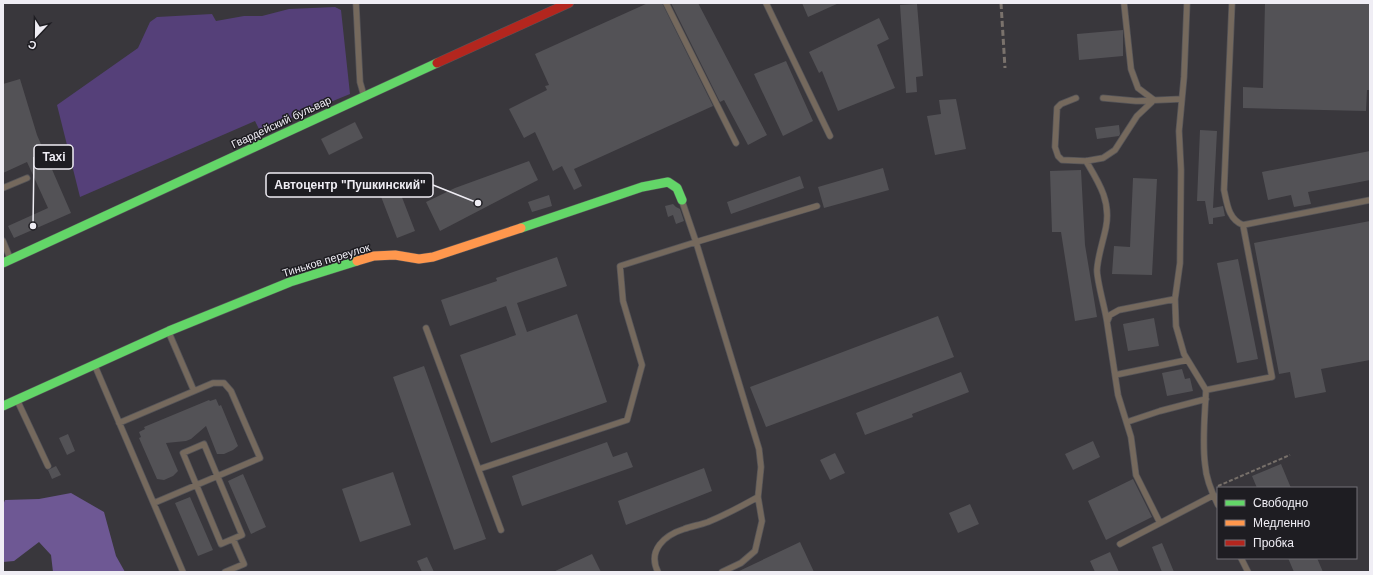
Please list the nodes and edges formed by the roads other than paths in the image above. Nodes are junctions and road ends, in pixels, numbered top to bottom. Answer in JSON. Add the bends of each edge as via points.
{"nodes":[{"id":1,"x":356,"y":3,"type":"edge"},
{"id":2,"x":569,"y":3,"type":"edge"},
{"id":3,"x":666,"y":3,"type":"edge"},
{"id":4,"x":766,"y":3,"type":"edge"},
{"id":5,"x":1124,"y":3,"type":"edge"},
{"id":6,"x":1187,"y":3,"type":"edge"},
{"id":7,"x":1232,"y":3,"type":"edge"},
{"id":8,"x":364,"y":97,"type":"junction"},
{"id":9,"x":1076,"y":98,"type":"dead end"},
{"id":10,"x":1103,"y":98,"type":"dead end"},
{"id":11,"x":1182,"y":99,"type":"junction"},
{"id":12,"x":1154,"y":100,"type":"junction"},
{"id":13,"x":830,"y":136,"type":"dead end"},
{"id":14,"x":736,"y":143,"type":"dead end"},
{"id":15,"x":1086,"y":161,"type":"junction"},
{"id":16,"x":27,"y":178,"type":"dead end"},
{"id":17,"x":3,"y":188,"type":"edge"},
{"id":18,"x":682,"y":200,"type":"joint"},
{"id":19,"x":1370,"y":200,"type":"edge"},
{"id":20,"x":817,"y":206,"type":"dead end"},
{"id":21,"x":1243,"y":226,"type":"junction"},
{"id":22,"x":3,"y":240,"type":"edge"},
{"id":23,"x":696,"y":242,"type":"junction"},
{"id":24,"x":7,"y":261,"type":"edge"},
{"id":25,"x":1175,"y":299,"type":"junction"},
{"id":26,"x":1107,"y":322,"type":"junction"},
{"id":27,"x":426,"y":328,"type":"dead end"},
{"id":28,"x":169,"y":331,"type":"junction"},
{"id":29,"x":1187,"y":360,"type":"junction"},
{"id":30,"x":94,"y":365,"type":"junction"},
{"id":31,"x":1115,"y":375,"type":"junction"},
{"id":32,"x":1206,"y":390,"type":"junction"},
{"id":33,"x":194,"y":391,"type":"junction"},
{"id":34,"x":17,"y":400,"type":"junction"},
{"id":35,"x":1206,"y":400,"type":"junction"},
{"id":36,"x":3,"y":406,"type":"edge"},
{"id":37,"x":1127,"y":422,"type":"junction"},
{"id":38,"x":119,"y":423,"type":"junction"},
{"id":39,"x":48,"y":466,"type":"dead end"},
{"id":40,"x":479,"y":469,"type":"junction"},
{"id":41,"x":217,"y":476,"type":"junction"},
{"id":42,"x":196,"y":486,"type":"junction"},
{"id":43,"x":1214,"y":496,"type":"junction"},
{"id":44,"x":758,"y":497,"type":"junction"},
{"id":45,"x":154,"y":504,"type":"junction"},
{"id":46,"x":1217,"y":504,"type":"edge"},
{"id":47,"x":1160,"y":523,"type":"junction"},
{"id":48,"x":501,"y":530,"type":"dead end"},
{"id":49,"x":233,"y":539,"type":"junction"},
{"id":50,"x":1120,"y":544,"type":"dead end"},
{"id":51,"x":1242,"y":559,"type":"edge"},
{"id":52,"x":183,"y":572,"type":"edge"},
{"id":53,"x":224,"y":572,"type":"edge"},
{"id":54,"x":658,"y":572,"type":"edge"},
{"id":55,"x":722,"y":572,"type":"edge"},
{"id":56,"x":1248,"y":572,"type":"edge"}],
"edges":[{"from":1,"to":8,"type":"lane","via":[[360,82]]},
{"from":2,"to":8,"type":"street","name":"Гвардейский бульвар"},
{"from":3,"to":14,"type":"lane"},
{"from":4,"to":13,"type":"lane"},
{"from":5,"to":12,"type":"lane","via":[[1131,69],[1138,88]]},
{"from":6,"to":11,"type":"lane"},
{"from":7,"to":21,"type":"lane","via":[[1224,190],[1231,216]]},
{"from":8,"to":24,"type":"street","name":"Гвардейский бульвар"},
{"from":9,"to":15,"type":"lane","via":[[1060,104],[1057,108],[1055,147],[1062,160]]},
{"from":10,"to":12,"type":"lane"},
{"from":11,"to":12,"type":"lane"},
{"from":11,"to":25,"type":"lane","via":[[1179,131],[1180,263]]},
{"from":12,"to":15,"type":"lane","via":[[1137,116],[1115,150],[1103,158]]},
{"from":15,"to":26,"type":"lane","via":[[1100,185],[1106,202],[1106,228],[1098,255],[1097,272]]},
{"from":16,"to":17,"type":"lane"},
{"from":18,"to":23,"type":"lane"},
{"from":18,"to":28,"type":"street","name":"Тиньков переулок","via":[[677,188],[668,182],[642,187],[433,257],[419,259],[395,255],[374,256],[290,282]]},
{"from":19,"to":21,"type":"lane"},
{"from":20,"to":23,"type":"lane"},
{"from":21,"to":32,"type":"lane","via":[[1272,377]]},
{"from":22,"to":24,"type":"lane"},
{"from":23,"to":40,"type":"lane","via":[[620,266],[623,301],[642,365],[627,420]]},
{"from":23,"to":44,"type":"lane","via":[[759,449],[761,467]]},
{"from":25,"to":26,"type":"lane","via":[[1119,310],[1110,315]]},
{"from":25,"to":29,"type":"lane","via":[[1176,326]]},
{"from":26,"to":31,"type":"lane"},
{"from":27,"to":40,"type":"lane"},
{"from":28,"to":30,"type":"street","name":"Тиньков переулок"},
{"from":28,"to":33,"type":"lane"},
{"from":29,"to":31,"type":"lane"},
{"from":29,"to":32,"type":"lane"},
{"from":30,"to":34,"type":"street","name":"Тиньков переулок"},
{"from":30,"to":38,"type":"lane"},
{"from":31,"to":37,"type":"lane","via":[[1118,395]]},
{"from":32,"to":35,"type":"lane"},
{"from":33,"to":38,"type":"lane"},
{"from":33,"to":41,"type":"lane","via":[[219,382],[228,386],[260,458]]},
{"from":34,"to":36,"type":"street","name":"Тиньков переулок"},
{"from":34,"to":39,"type":"lane"},
{"from":35,"to":37,"type":"lane"},
{"from":35,"to":43,"type":"lane","via":[[1205,466]]},
{"from":37,"to":47,"type":"lane","via":[[1136,475]]},
{"from":38,"to":45,"type":"lane"},
{"from":40,"to":48,"type":"lane"},
{"from":41,"to":42,"type":"lane"},
{"from":41,"to":42,"type":"lane","via":[[204,444],[183,453]]},
{"from":41,"to":49,"type":"lane","via":[[242,535]]},
{"from":42,"to":45,"type":"lane"},
{"from":42,"to":49,"type":"lane","via":[[221,544]]},
{"from":43,"to":46,"type":"lane"},
{"from":43,"to":47,"type":"lane"},
{"from":44,"to":54,"type":"lane","via":[[735,510],[706,523],[682,529],[663,540],[655,551]]},
{"from":44,"to":55,"type":"lane","via":[[762,521],[756,551],[741,563]]},
{"from":45,"to":52,"type":"lane"},
{"from":47,"to":50,"type":"lane"},
{"from":49,"to":53,"type":"lane","via":[[244,564]]},
{"from":51,"to":56,"type":"lane"}]}
